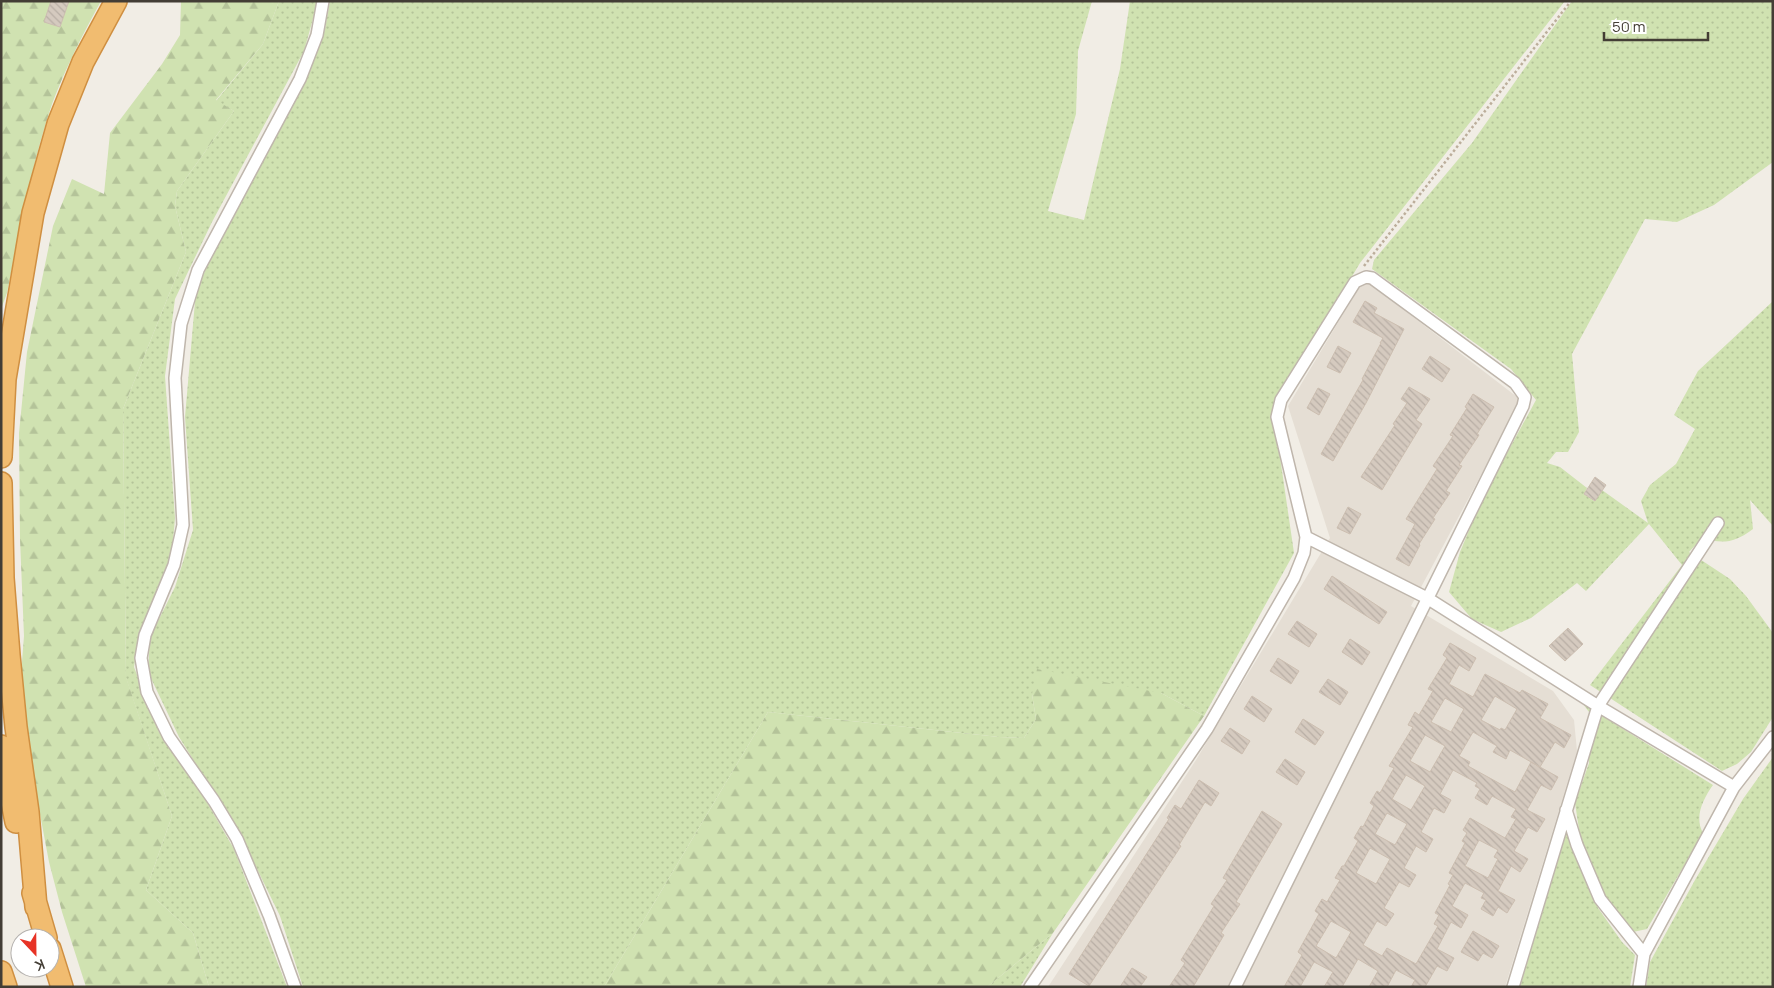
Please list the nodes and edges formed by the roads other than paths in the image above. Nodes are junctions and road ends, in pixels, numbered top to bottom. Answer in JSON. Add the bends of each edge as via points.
{"nodes":[{"id":1,"x":116,"y":1,"type":"edge"},
{"id":2,"x":323,"y":1,"type":"edge"},
{"id":3,"x":1,"y":457,"type":"edge"},
{"id":4,"x":1,"y":482,"type":"edge"},
{"id":5,"x":1718,"y":523,"type":"dead end"},
{"id":6,"x":1306,"y":537,"type":"junction"},
{"id":7,"x":1428,"y":598,"type":"junction"},
{"id":8,"x":1598,"y":706,"type":"junction"},
{"id":9,"x":1773,"y":737,"type":"edge"},
{"id":10,"x":1,"y":746,"type":"edge"},
{"id":11,"x":1734,"y":787,"type":"junction"},
{"id":12,"x":1566,"y":810,"type":"junction"},
{"id":13,"x":36,"y":907,"type":"junction"},
{"id":14,"x":43,"y":928,"type":"edge"},
{"id":15,"x":1644,"y":954,"type":"junction"},
{"id":16,"x":1,"y":972,"type":"edge"},
{"id":17,"x":6,"y":987,"type":"edge"},
{"id":18,"x":295,"y":987,"type":"edge"},
{"id":19,"x":1030,"y":987,"type":"edge"},
{"id":20,"x":1235,"y":987,"type":"edge"},
{"id":21,"x":1513,"y":987,"type":"edge"},
{"id":22,"x":1639,"y":987,"type":"edge"}],
"edges":[{"from":1,"to":3,"type":"highway","via":[[84,62],[58,124],[33,214],[6,371]]},
{"from":2,"to":18,"type":"street","via":[[317,35],[300,78],[198,270],[181,324],[175,378],[183,525],[174,565],[144,635],[141,658],[147,692],[169,737],[237,839]]},
{"from":4,"to":13,"type":"highway","via":[[9,655]]},
{"from":5,"to":8,"type":"street"},
{"from":6,"to":7,"type":"street"},
{"from":6,"to":7,"type":"street","via":[[1277,417],[1278,408],[1355,282],[1372,278],[1515,383],[1526,397]]},
{"from":6,"to":19,"type":"street","via":[[1304,553],[1294,578],[1207,728]]},
{"from":7,"to":8,"type":"street"},
{"from":7,"to":20,"type":"street"},
{"from":8,"to":11,"type":"street"},
{"from":8,"to":12,"type":"street"},
{"from":9,"to":11,"type":"street"},
{"from":10,"to":13,"type":"highway"},
{"from":11,"to":15,"type":"street"},
{"from":12,"to":15,"type":"street","via":[[1600,899]]},
{"from":12,"to":21,"type":"street"},
{"from":13,"to":14,"type":"highway"},
{"from":15,"to":22,"type":"street"},
{"from":16,"to":17,"type":"highway"}]}
